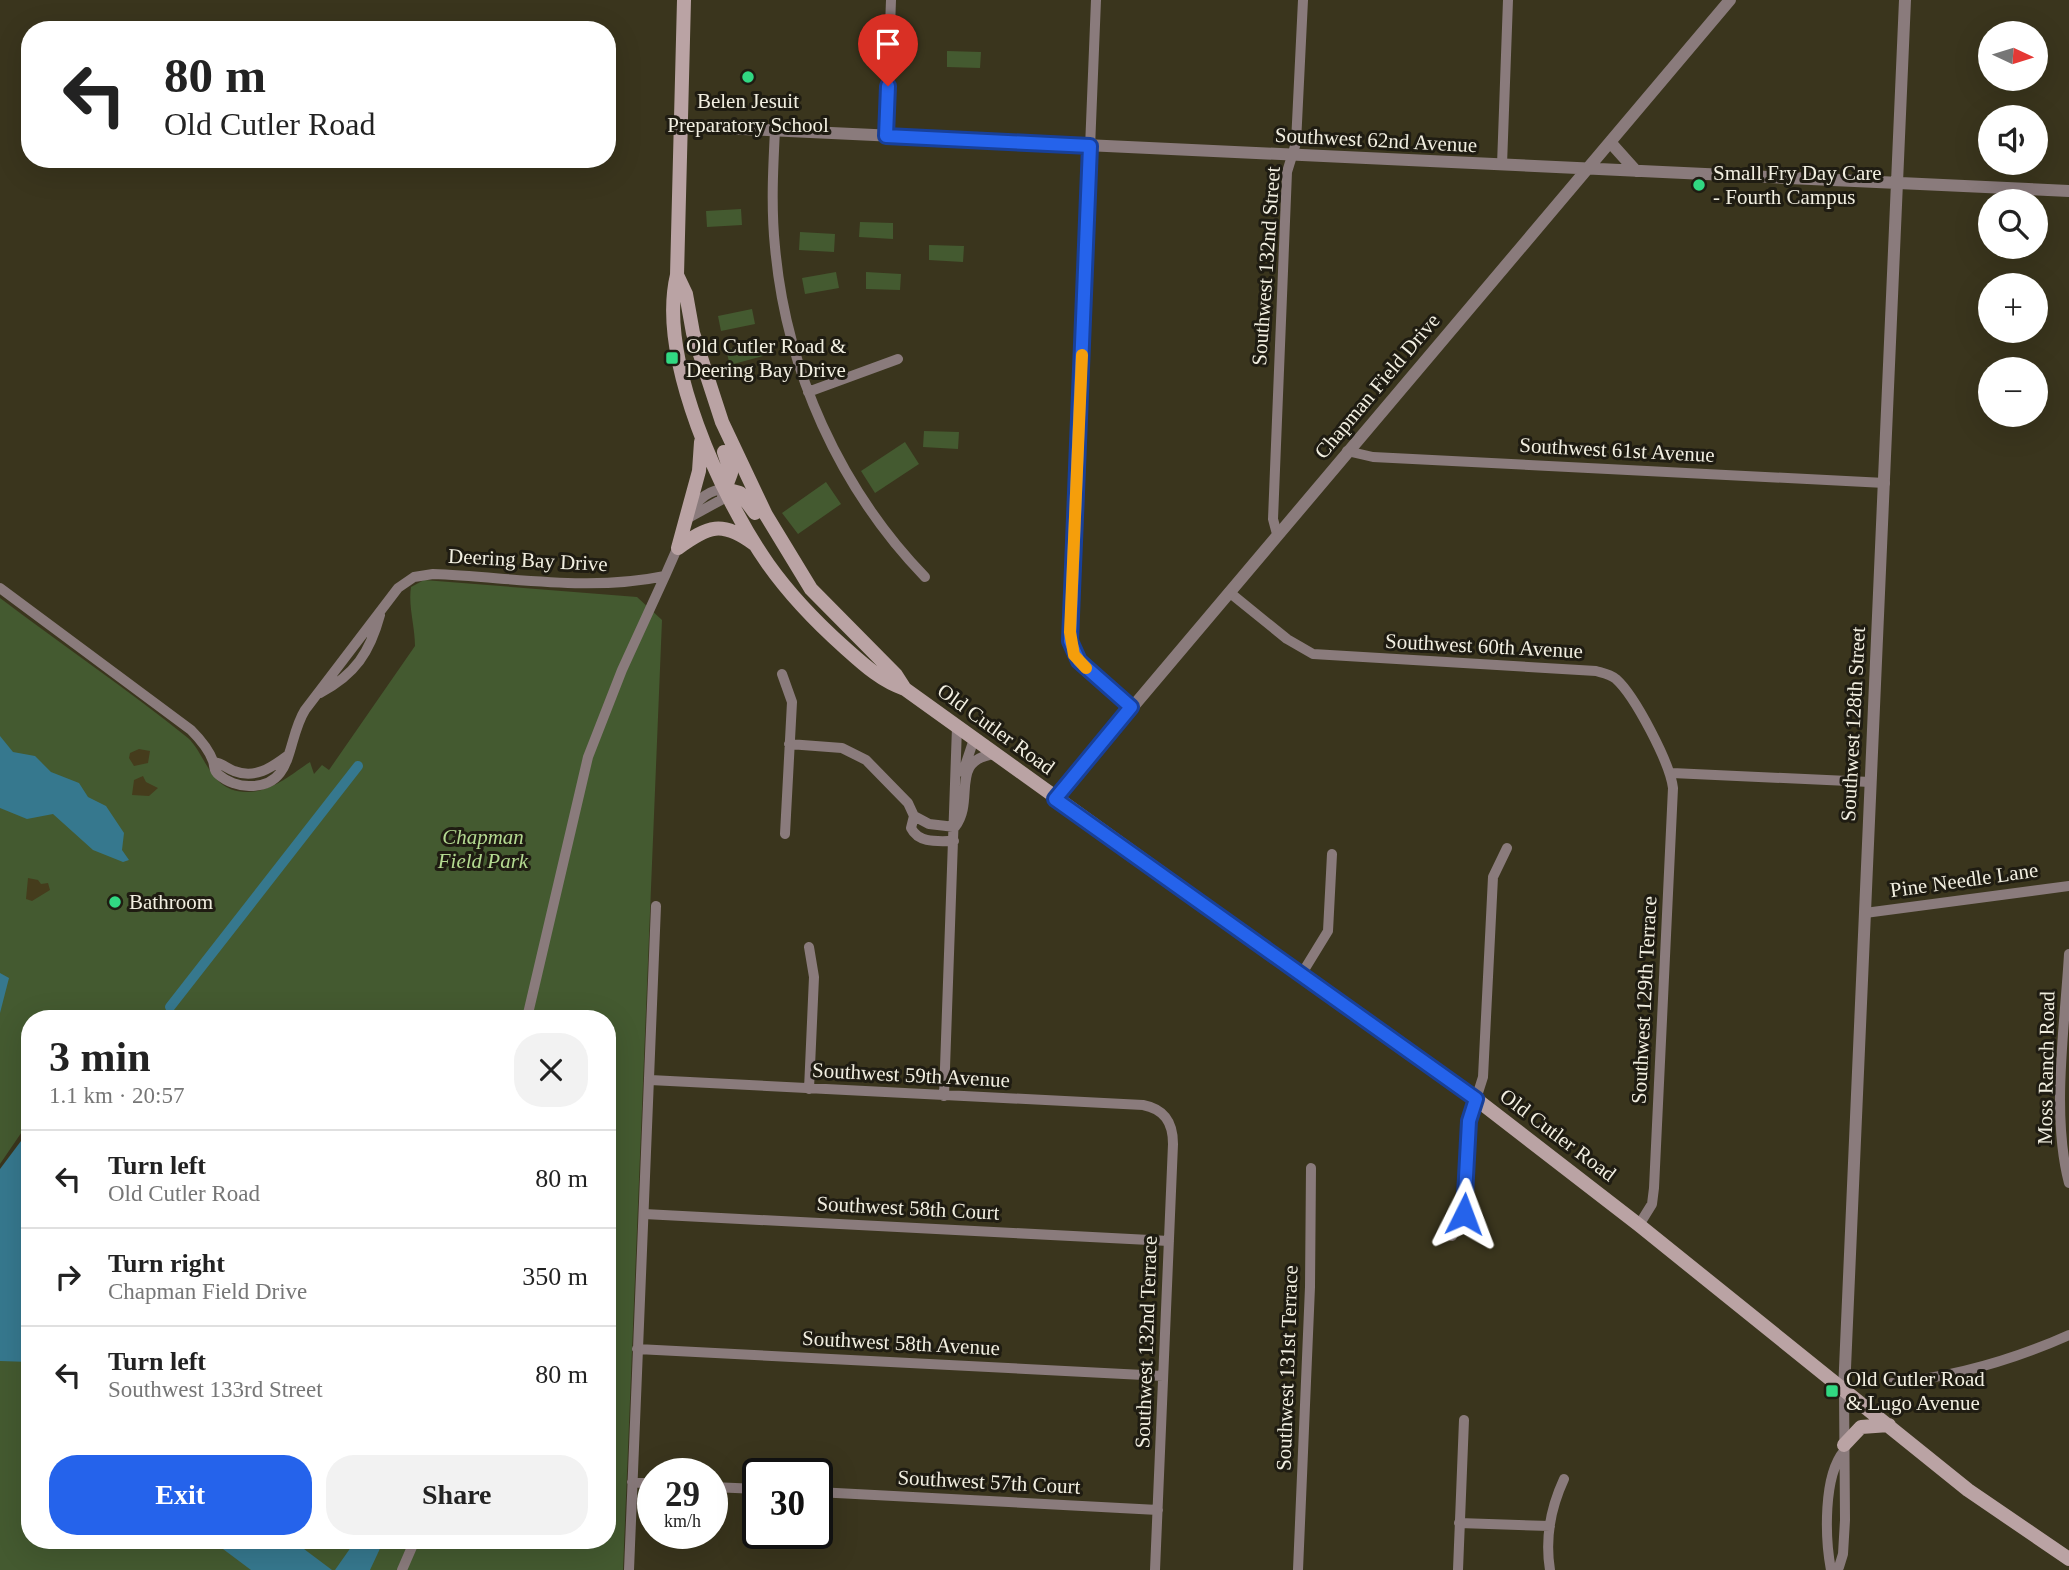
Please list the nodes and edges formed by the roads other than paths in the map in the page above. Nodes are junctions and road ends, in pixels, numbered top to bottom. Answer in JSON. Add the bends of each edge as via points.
{"nodes":[{"id":1,"x":684,"y":0,"type":"edge"},
{"id":2,"x":891,"y":0,"type":"edge"},
{"id":3,"x":1096,"y":0,"type":"edge"},
{"id":4,"x":1303,"y":0,"type":"edge"},
{"id":5,"x":1508,"y":0,"type":"edge"},
{"id":6,"x":1730,"y":0,"type":"edge"},
{"id":7,"x":1905,"y":0,"type":"edge"},
{"id":8,"x":681,"y":127,"type":"junction"},
{"id":9,"x":775,"y":130,"type":"junction"},
{"id":10,"x":886,"y":136,"type":"junction"},
{"id":11,"x":1610,"y":142,"type":"junction"},
{"id":12,"x":1090,"y":146,"type":"junction"},
{"id":13,"x":1293,"y":155,"type":"junction"},
{"id":14,"x":1502,"y":165,"type":"junction"},
{"id":15,"x":1587,"y":169,"type":"junction"},
{"id":16,"x":1636,"y":171,"type":"junction"},
{"id":17,"x":1897,"y":182,"type":"junction"},
{"id":18,"x":2069,"y":191,"type":"edge"},
{"id":19,"x":677,"y":275,"type":"junction"},
{"id":20,"x":693,"y":333,"type":"junction"},
{"id":21,"x":898,"y":359,"type":"dead end"},
{"id":22,"x":808,"y":391,"type":"junction"},
{"id":23,"x":701,"y":440,"type":"junction"},
{"id":24,"x":1347,"y":452,"type":"junction"},
{"id":25,"x":1885,"y":483,"type":"junction"},
{"id":26,"x":725,"y":489,"type":"junction"},
{"id":27,"x":1277,"y":534,"type":"junction"},
{"id":28,"x":755,"y":545,"type":"junction"},
{"id":29,"x":678,"y":548,"type":"junction"},
{"id":30,"x":665,"y":576,"type":"junction"},
{"id":31,"x":925,"y":577,"type":"dead end"},
{"id":32,"x":0,"y":588,"type":"edge"},
{"id":33,"x":811,"y":589,"type":"junction"},
{"id":34,"x":1229,"y":592,"type":"junction"},
{"id":35,"x":382,"y":607,"type":"junction"},
{"id":36,"x":782,"y":674,"type":"dead end"},
{"id":37,"x":905,"y":689,"type":"junction"},
{"id":38,"x":316,"y":696,"type":"junction"},
{"id":39,"x":1131,"y":707,"type":"junction"},
{"id":40,"x":957,"y":727,"type":"junction"},
{"id":41,"x":974,"y":739,"type":"junction"},
{"id":42,"x":789,"y":744,"type":"junction"},
{"id":43,"x":995,"y":754,"type":"junction"},
{"id":44,"x":1672,"y":773,"type":"junction"},
{"id":45,"x":965,"y":779,"type":"junction"},
{"id":46,"x":1870,"y":782,"type":"junction"},
{"id":47,"x":1055,"y":799,"type":"junction"},
{"id":48,"x":914,"y":816,"type":"junction"},
{"id":49,"x":955,"y":827,"type":"junction"},
{"id":50,"x":785,"y":834,"type":"dead end"},
{"id":51,"x":954,"y":841,"type":"junction"},
{"id":52,"x":1507,"y":848,"type":"dead end"},
{"id":53,"x":1332,"y":854,"type":"dead end"},
{"id":54,"x":2069,"y":886,"type":"edge"},
{"id":55,"x":656,"y":906,"type":"dead end"},
{"id":56,"x":1865,"y":913,"type":"junction"},
{"id":57,"x":809,"y":947,"type":"dead end"},
{"id":58,"x":2069,"y":954,"type":"edge"},
{"id":59,"x":1301,"y":975,"type":"junction"},
{"id":60,"x":529,"y":1010,"type":"edge"},
{"id":61,"x":650,"y":1080,"type":"junction"},
{"id":62,"x":809,"y":1089,"type":"junction"},
{"id":63,"x":944,"y":1096,"type":"junction"},
{"id":64,"x":1476,"y":1099,"type":"junction"},
{"id":65,"x":1167,"y":1117,"type":"joint"},
{"id":66,"x":1311,"y":1168,"type":"dead end"},
{"id":67,"x":2069,"y":1183,"type":"edge"},
{"id":68,"x":644,"y":1214,"type":"junction"},
{"id":69,"x":1639,"y":1225,"type":"junction"},
{"id":70,"x":1452,"y":1236,"type":"dead end"},
{"id":71,"x":1169,"y":1241,"type":"junction"},
{"id":72,"x":2069,"y":1335,"type":"edge"},
{"id":73,"x":637,"y":1349,"type":"junction"},
{"id":74,"x":1163,"y":1376,"type":"junction"},
{"id":75,"x":1892,"y":1382,"type":"dead end"},
{"id":76,"x":1844,"y":1391,"type":"junction"},
{"id":77,"x":1464,"y":1420,"type":"dead end"},
{"id":78,"x":1889,"y":1425,"type":"junction"},
{"id":79,"x":1844,"y":1452,"type":"junction"},
{"id":80,"x":1564,"y":1479,"type":"dead end"},
{"id":81,"x":632,"y":1482,"type":"junction"},
{"id":82,"x":637,"y":1482,"type":"edge"},
{"id":83,"x":833,"y":1493,"type":"edge"},
{"id":84,"x":1158,"y":1510,"type":"junction"},
{"id":85,"x":1459,"y":1523,"type":"junction"},
{"id":86,"x":1550,"y":1526,"type":"junction"},
{"id":87,"x":411,"y":1549,"type":"edge"},
{"id":88,"x":2069,"y":1559,"type":"edge"},
{"id":89,"x":1836,"y":1569,"type":"edge"},
{"id":90,"x":402,"y":1570,"type":"edge"},
{"id":91,"x":629,"y":1570,"type":"edge"},
{"id":92,"x":1155,"y":1570,"type":"edge"},
{"id":93,"x":1298,"y":1570,"type":"edge"},
{"id":94,"x":1458,"y":1570,"type":"edge"},
{"id":95,"x":1550,"y":1570,"type":"edge"}],
"edges":[{"from":1,"to":8,"type":"main road"},
{"from":2,"to":10,"type":"street"},
{"from":3,"to":12,"type":"street"},
{"from":4,"to":13,"type":"street","name":"Southwest 132nd Street"},
{"from":5,"to":14,"type":"street"},
{"from":6,"to":11,"type":"street","name":"Chapman Field Drive"},
{"from":7,"to":17,"type":"street","name":"Southwest 128th Street"},
{"from":8,"to":9,"type":"street","name":"Southwest 62nd Avenue"},
{"from":8,"to":19,"type":"main road"},
{"from":9,"to":10,"type":"street","name":"Southwest 62nd Avenue"},
{"from":9,"to":22,"type":"street","via":[[777,267],[789,330]]},
{"from":10,"to":12,"type":"street","name":"Southwest 62nd Avenue"},
{"from":11,"to":15,"type":"street","name":"Chapman Field Drive"},
{"from":11,"to":16,"type":"street"},
{"from":12,"to":13,"type":"street","name":"Southwest 62nd Avenue"},
{"from":12,"to":39,"type":"street","via":[[1070,641],[1079,661]]},
{"from":13,"to":14,"type":"street","name":"Southwest 62nd Avenue"},
{"from":13,"to":27,"type":"street","name":"Southwest 132nd Street","via":[[1287,172],[1273,519]]},
{"from":14,"to":15,"type":"street","name":"Southwest 62nd Avenue"},
{"from":15,"to":16,"type":"street","name":"Southwest 62nd Avenue"},
{"from":15,"to":24,"type":"street","name":"Chapman Field Drive"},
{"from":16,"to":17,"type":"street","name":"Southwest 62nd Avenue"},
{"from":17,"to":18,"type":"street","name":"Southwest 62nd Avenue"},
{"from":17,"to":25,"type":"street","name":"Southwest 128th Street"},
{"from":19,"to":20,"type":"main road","via":[[686,294]]},
{"from":19,"to":23,"type":"main road","via":[[674,321]]},
{"from":20,"to":26,"type":"main road","via":[[703,395],[730,466],[731,480]]},
{"from":20,"to":33,"type":"main road","name":"Old Cutler Road","via":[[747,480]]},
{"from":21,"to":22,"type":"street"},
{"from":22,"to":31,"type":"street","via":[[835,452],[861,495]]},
{"from":23,"to":26,"type":"main road","name":"Old Cutler Road"},
{"from":23,"to":29,"type":"main road","via":[[699,471]]},
{"from":24,"to":25,"type":"street","name":"Southwest 61st Avenue"},
{"from":24,"to":27,"type":"street","name":"Chapman Field Drive"},
{"from":25,"to":46,"type":"street","name":"Southwest 128th Street"},
{"from":26,"to":28,"type":"main road","name":"Old Cutler Road"},
{"from":26,"to":29,"type":"street","via":[[721,500],[688,518]]},
{"from":26,"to":33,"type":"main road","via":[[746,500],[781,556]]},
{"from":27,"to":34,"type":"street","name":"Chapman Field Drive"},
{"from":28,"to":29,"type":"main road","via":[[739,533],[718,528],[700,533]]},
{"from":28,"to":37,"type":"main road","name":"Old Cutler Road","via":[[827,632],[873,672]]},
{"from":29,"to":30,"type":"street"},
{"from":30,"to":35,"type":"street","name":"Deering Bay Drive","via":[[608,585],[423,574],[401,584]]},
{"from":30,"to":60,"type":"street","via":[[588,757]]},
{"from":32,"to":38,"type":"street","name":"Deering Bay Drive","via":[[191,730],[219,776],[236,784],[252,786],[284,772],[298,720]]},
{"from":33,"to":37,"type":"main road","name":"Old Cutler Road"},
{"from":34,"to":39,"type":"street","name":"Chapman Field Drive"},
{"from":34,"to":44,"type":"street","name":"Southwest 60th Avenue","via":[[1294,644],[1321,656],[1587,670],[1609,675],[1630,697]]},
{"from":35,"to":38,"type":"street","name":"Deering Bay Drive"},
{"from":35,"to":38,"type":"street","name":"Deering Bay Drive","via":[[369,650],[351,674]]},
{"from":36,"to":42,"type":"street","via":[[792,702]]},
{"from":37,"to":40,"type":"main road","name":"Old Cutler Road"},
{"from":39,"to":47,"type":"street","name":"Chapman Field Drive"},
{"from":40,"to":41,"type":"main road","name":"Old Cutler Road"},
{"from":40,"to":49,"type":"street"},
{"from":41,"to":43,"type":"main road","name":"Old Cutler Road"},
{"from":41,"to":45,"type":"street","via":[[963,767]]},
{"from":42,"to":48,"type":"street","via":[[842,748],[860,756],[902,796]]},
{"from":42,"to":50,"type":"street"},
{"from":43,"to":45,"type":"street","via":[[975,760]]},
{"from":43,"to":47,"type":"main road","name":"Old Cutler Road"},
{"from":44,"to":46,"type":"street"},
{"from":44,"to":69,"type":"street","name":"Southwest 129th Terrace","via":[[1654,1188],[1652,1204]]},
{"from":45,"to":49,"type":"street","via":[[964,816]]},
{"from":46,"to":56,"type":"street","name":"Southwest 128th Street"},
{"from":47,"to":59,"type":"main road","name":"Old Cutler Road"},
{"from":48,"to":49,"type":"street","via":[[929,824]]},
{"from":48,"to":51,"type":"street","via":[[911,828],[916,836]]},
{"from":49,"to":51,"type":"street"},
{"from":51,"to":63,"type":"street"},
{"from":52,"to":64,"type":"street","via":[[1493,877],[1483,1077]]},
{"from":53,"to":59,"type":"street","via":[[1328,931]]},
{"from":54,"to":56,"type":"street","name":"Pine Needle Lane"},
{"from":55,"to":61,"type":"street"},
{"from":56,"to":76,"type":"street","name":"Southwest 128th Street"},
{"from":57,"to":62,"type":"street","via":[[814,977]]},
{"from":58,"to":67,"type":"street","name":"Moss Ranch Road","via":[[2062,1113]]},
{"from":59,"to":64,"type":"main road","name":"Old Cutler Road"},
{"from":61,"to":62,"type":"street","name":"Southwest 59th Avenue"},
{"from":61,"to":68,"type":"street"},
{"from":62,"to":63,"type":"street","name":"Southwest 59th Avenue"},
{"from":63,"to":65,"type":"street","name":"Southwest 59th Avenue","via":[[1143,1105]]},
{"from":64,"to":69,"type":"main road","name":"Old Cutler Road"},
{"from":64,"to":70,"type":"street","via":[[1469,1121],[1464,1214]]},
{"from":65,"to":71,"type":"street","name":"Southwest 132nd Terrace","via":[[1173,1138]]},
{"from":66,"to":93,"type":"street","name":"Southwest 131st Terrace"},
{"from":68,"to":71,"type":"street","name":"Southwest 58th Court"},
{"from":68,"to":73,"type":"street"},
{"from":69,"to":76,"type":"main road","name":"Old Cutler Road"},
{"from":71,"to":74,"type":"street","name":"Southwest 132nd Terrace"},
{"from":72,"to":75,"type":"street","via":[[1983,1368],[1942,1378]]},
{"from":73,"to":74,"type":"street","name":"Southwest 58th Avenue"},
{"from":73,"to":81,"type":"street"},
{"from":74,"to":84,"type":"street","name":"Southwest 132nd Terrace"},
{"from":76,"to":78,"type":"main road","name":"Old Cutler Road"},
{"from":76,"to":79,"type":"street","name":"Southwest 128th Street"},
{"from":77,"to":85,"type":"street"},
{"from":78,"to":79,"type":"main road","via":[[1861,1427]]},
{"from":78,"to":88,"type":"main road","name":"Old Cutler Road","via":[[1977,1497]]},
{"from":79,"to":89,"type":"street","name":"Southwest 128th Street","via":[[1843,1554]]},
{"from":79,"to":89,"type":"street","name":"Southwest 128th Street","via":[[1836,1460],[1830,1485],[1828,1542]]},
{"from":80,"to":86,"type":"street"},
{"from":81,"to":82,"type":"street"},
{"from":81,"to":91,"type":"street"},
{"from":83,"to":84,"type":"street","name":"Southwest 57th Court"},
{"from":84,"to":92,"type":"street","name":"Southwest 132nd Terrace"},
{"from":85,"to":86,"type":"street"},
{"from":85,"to":94,"type":"street"},
{"from":86,"to":95,"type":"street"},
{"from":87,"to":90,"type":"street"}]}
